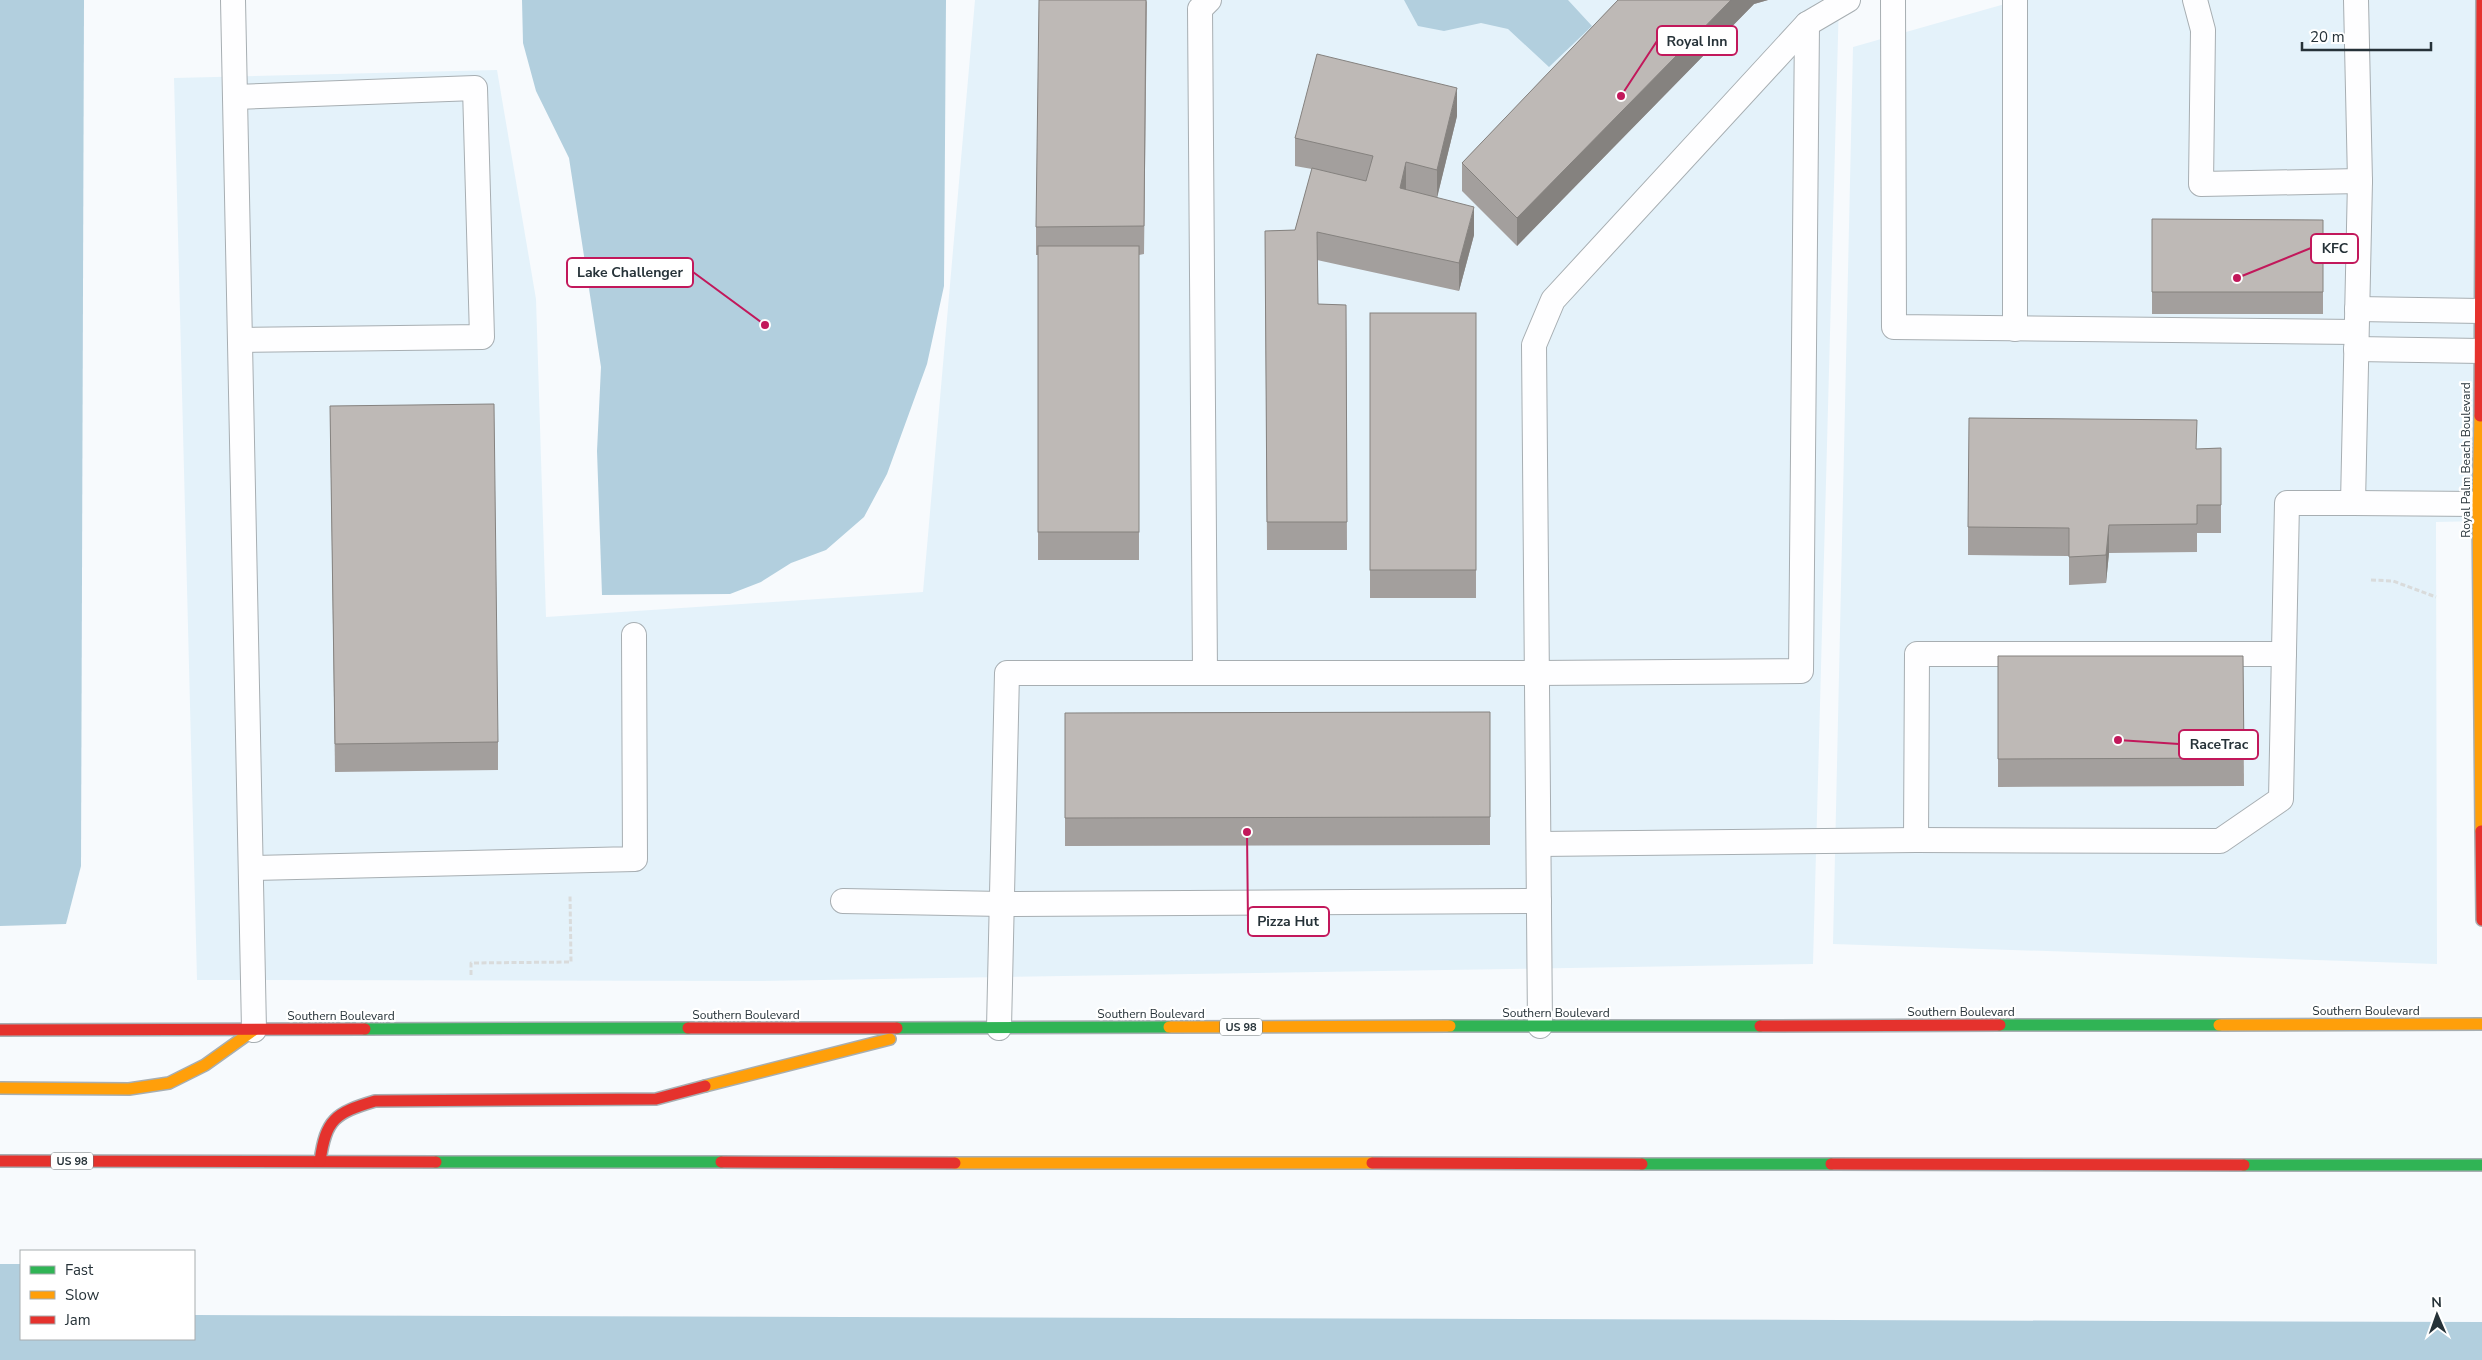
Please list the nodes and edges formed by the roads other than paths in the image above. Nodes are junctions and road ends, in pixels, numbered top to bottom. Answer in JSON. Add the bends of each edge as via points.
{"nodes":[{"id":1,"x":233,"y":0,"type":"edge"},
{"id":2,"x":1209,"y":0,"type":"edge"},
{"id":3,"x":1848,"y":0,"type":"edge"},
{"id":4,"x":1894,"y":0,"type":"edge"},
{"id":5,"x":2015,"y":0,"type":"edge"},
{"id":6,"x":2195,"y":0,"type":"edge"},
{"id":7,"x":2356,"y":0,"type":"edge"},
{"id":8,"x":2482,"y":0,"type":"edge"},
{"id":9,"x":1808,"y":24,"type":"junction"},
{"id":10,"x":235,"y":97,"type":"junction"},
{"id":11,"x":2360,"y":181,"type":"junction"},
{"id":12,"x":2481,"y":312,"type":"edge"},
{"id":13,"x":2015,"y":329,"type":"junction"},
{"id":14,"x":2356,"y":330,"type":"junction"},
{"id":15,"x":240,"y":340,"type":"junction"},
{"id":16,"x":2481,"y":351,"type":"edge"},
{"id":17,"x":2353,"y":503,"type":"junction"},
{"id":18,"x":2478,"y":504,"type":"junction"},
{"id":19,"x":634,"y":635,"type":"dead end"},
{"id":20,"x":2284,"y":654,"type":"junction"},
{"id":21,"x":1537,"y":673,"type":"junction"},
{"id":22,"x":1205,"y":674,"type":"junction"},
{"id":23,"x":1916,"y":840,"type":"junction"},
{"id":24,"x":1539,"y":844,"type":"junction"},
{"id":25,"x":251,"y":868,"type":"junction"},
{"id":26,"x":843,"y":901,"type":"dead end"},
{"id":27,"x":1539,"y":901,"type":"junction"},
{"id":28,"x":1002,"y":904,"type":"junction"},
{"id":29,"x":2482,"y":920,"type":"edge"},
{"id":30,"x":2482,"y":1024,"type":"edge"},
{"id":31,"x":1540,"y":1026,"type":"junction"},
{"id":32,"x":930,"y":1028,"type":"junction"},
{"id":33,"x":999,"y":1028,"type":"junction"},
{"id":34,"x":0,"y":1030,"type":"edge"},
{"id":35,"x":254,"y":1030,"type":"junction"},
{"id":36,"x":0,"y":1088,"type":"edge"},
{"id":37,"x":0,"y":1161,"type":"edge"},
{"id":38,"x":320,"y":1161,"type":"junction"},
{"id":39,"x":2482,"y":1165,"type":"edge"}],
"edges":[{"from":1,"to":10,"type":"lane"},
{"from":2,"to":22,"type":"lane","via":[[1200,9]]},
{"from":3,"to":9,"type":"lane"},
{"from":4,"to":13,"type":"lane","via":[[1894,327]]},
{"from":5,"to":13,"type":"lane"},
{"from":6,"to":11,"type":"lane","via":[[2203,30],[2201,184]]},
{"from":7,"to":11,"type":"lane"},
{"from":8,"to":12,"type":"main road","name":"Royal Palm Beach Boulevard"},
{"from":9,"to":21,"type":"lane","via":[[1553,300],[1534,345]]},
{"from":9,"to":21,"type":"lane","via":[[1800,670]]},
{"from":10,"to":15,"type":"lane"},
{"from":10,"to":15,"type":"lane","via":[[475,88],[482,337]]},
{"from":11,"to":14,"type":"lane"},
{"from":12,"to":14,"type":"lane"},
{"from":12,"to":16,"type":"main road","name":"Royal Palm Beach Boulevard"},
{"from":13,"to":14,"type":"lane"},
{"from":14,"to":16,"type":"lane"},
{"from":14,"to":17,"type":"lane"},
{"from":15,"to":25,"type":"lane"},
{"from":16,"to":18,"type":"main road","name":"Royal Palm Beach Boulevard"},
{"from":17,"to":18,"type":"lane"},
{"from":17,"to":20,"type":"lane","via":[[2287,504]]},
{"from":18,"to":29,"type":"main road","name":"Royal Palm Beach Boulevard"},
{"from":19,"to":25,"type":"lane","via":[[635,859]]},
{"from":20,"to":23,"type":"lane","via":[[2281,799],[2220,841]]},
{"from":20,"to":23,"type":"lane","via":[[1918,654]]},
{"from":21,"to":22,"type":"lane"},
{"from":21,"to":24,"type":"lane"},
{"from":22,"to":28,"type":"lane","via":[[1007,673]]},
{"from":23,"to":24,"type":"lane"},
{"from":24,"to":27,"type":"lane"},
{"from":25,"to":35,"type":"lane"},
{"from":26,"to":28,"type":"lane"},
{"from":27,"to":28,"type":"lane"},
{"from":27,"to":31,"type":"lane"},
{"from":28,"to":33,"type":"lane"},
{"from":30,"to":31,"type":"main road","name":"Southern Boulevard","number":"US 98"},
{"from":31,"to":33,"type":"main road","name":"Southern Boulevard","number":"US 98"},
{"from":32,"to":33,"type":"main road","name":"Southern Boulevard","number":"US 98"},
{"from":32,"to":35,"type":"main road","name":"Southern Boulevard","number":"US 98"},
{"from":32,"to":38,"type":"main road","via":[[656,1099],[375,1101],[339,1112],[324,1134]]},
{"from":34,"to":35,"type":"main road","name":"Southern Boulevard","number":"US 98"},
{"from":35,"to":36,"type":"main road","via":[[205,1065],[169,1083],[129,1089]]},
{"from":37,"to":38,"type":"main road","number":"US 98"},
{"from":38,"to":39,"type":"main road","number":"US 98"}]}
